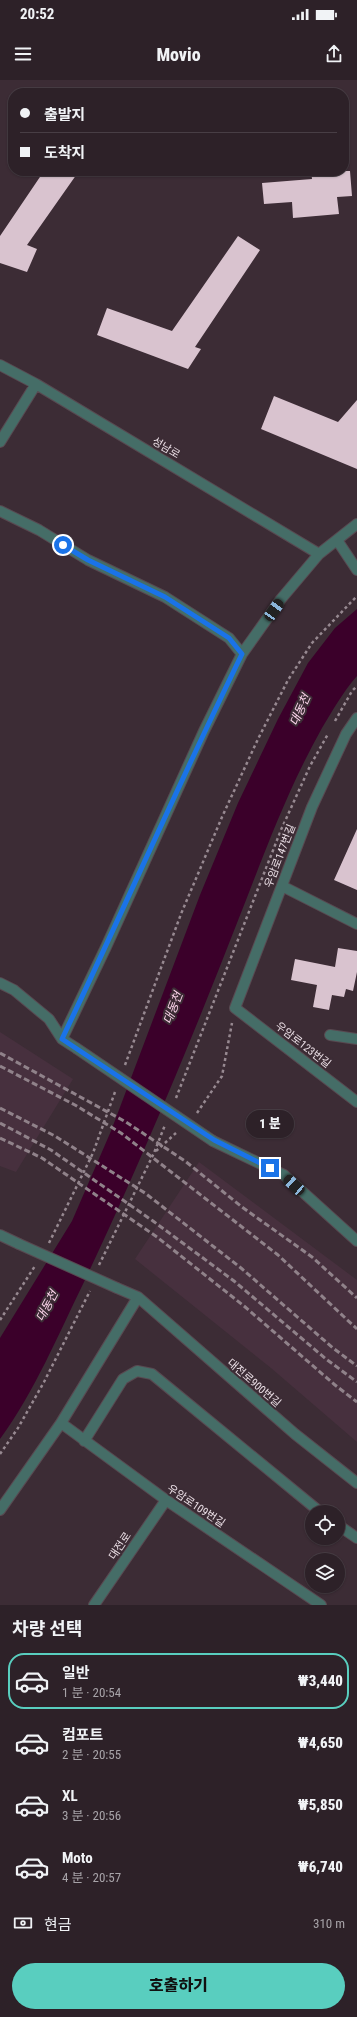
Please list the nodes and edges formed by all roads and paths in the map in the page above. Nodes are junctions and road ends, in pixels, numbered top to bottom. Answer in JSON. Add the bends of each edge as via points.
{"nodes":[{"id":1,"x":0,"y":365,"type":"edge"},
{"id":2,"x":36,"y":384,"type":"junction"},
{"id":3,"x":0,"y":442,"type":"edge"},
{"id":4,"x":0,"y":511,"type":"edge"},
{"id":5,"x":357,"y":524,"type":"edge"},
{"id":6,"x":337,"y":540,"type":"junction"},
{"id":7,"x":319,"y":554,"type":"junction"},
{"id":8,"x":357,"y":570,"type":"edge"},
{"id":9,"x":357,"y":596,"type":"edge"},
{"id":10,"x":242,"y":654,"type":"junction"},
{"id":11,"x":357,"y":686,"type":"edge"},
{"id":12,"x":357,"y":718,"type":"edge"},
{"id":13,"x":333,"y":725,"type":"dead end"},
{"id":14,"x":329,"y":732,"type":"dead end"},
{"id":15,"x":282,"y":886,"type":"junction"},
{"id":16,"x":357,"y":924,"type":"edge"},
{"id":17,"x":0,"y":983,"type":"edge"},
{"id":18,"x":235,"y":1008,"type":"junction"},
{"id":19,"x":330,"y":1035,"type":"dead end"},
{"id":20,"x":62,"y":1039,"type":"junction"},
{"id":21,"x":357,"y":1039,"type":"edge"},
{"id":22,"x":122,"y":1071,"type":"dead end"},
{"id":23,"x":117,"y":1086,"type":"dead end"},
{"id":24,"x":174,"y":1102,"type":"dead end"},
{"id":25,"x":357,"y":1102,"type":"edge"},
{"id":26,"x":195,"y":1116,"type":"dead end"},
{"id":27,"x":166,"y":1124,"type":"dead end"},
{"id":28,"x":177,"y":1132,"type":"dead end"},
{"id":29,"x":154,"y":1153,"type":"junction"},
{"id":30,"x":0,"y":1235,"type":"edge"},
{"id":31,"x":357,"y":1241,"type":"edge"},
{"id":32,"x":48,"y":1245,"type":"dead end"},
{"id":33,"x":36,"y":1264,"type":"dead end"},
{"id":34,"x":99,"y":1267,"type":"dead end"},
{"id":35,"x":91,"y":1287,"type":"dead end"},
{"id":36,"x":138,"y":1297,"type":"junction"},
{"id":37,"x":0,"y":1320,"type":"edge"},
{"id":38,"x":61,"y":1423,"type":"junction"},
{"id":39,"x":84,"y":1440,"type":"junction"},
{"id":40,"x":0,"y":1454,"type":"edge"},
{"id":41,"x":357,"y":1483,"type":"edge"},
{"id":42,"x":166,"y":1500,"type":"junction"},
{"id":43,"x":311,"y":1505,"type":"edge"},
{"id":44,"x":0,"y":1510,"type":"edge"},
{"id":45,"x":345,"y":1530,"type":"edge"},
{"id":46,"x":357,"y":1538,"type":"edge"},
{"id":47,"x":94,"y":1605,"type":"edge"},
{"id":48,"x":321,"y":1605,"type":"edge"}],
"edges":[{"from":1,"to":2,"type":"street","name":"성남로"},
{"from":2,"to":3,"type":"street"},
{"from":2,"to":7,"type":"street","name":"성남로"},
{"from":4,"to":10,"type":"street","via":[[39,530],[88,560],[165,597],[229,638]]},
{"from":5,"to":6,"type":"street"},
{"from":6,"to":7,"type":"street"},
{"from":6,"to":8,"type":"street"},
{"from":7,"to":10,"type":"street","via":[[281,599]]},
{"from":9,"to":22,"type":"path","via":[[312,642],[288,680],[258,739],[181,914]]},
{"from":10,"to":20,"type":"street"},
{"from":11,"to":13,"type":"path"},
{"from":12,"to":15,"type":"street","name":"우암로147번길","via":[[346,734],[312,807]]},
{"from":14,"to":24,"type":"path","via":[[310,766],[281,830]]},
{"from":15,"to":16,"type":"street"},
{"from":15,"to":18,"type":"street","name":"우암로147번길"},
{"from":17,"to":20,"type":"street","via":[[14,990],[49,1019]]},
{"from":18,"to":25,"type":"street","name":"우암로123번길"},
{"from":18,"to":26,"type":"path","via":[[222,1076]]},
{"from":19,"to":21,"type":"street"},
{"from":20,"to":31,"type":"street","bridge":true,"via":[[214,1140],[284,1175]]},
{"from":23,"to":32,"type":"path","via":[[93,1154]]},
{"from":27,"to":29,"type":"path"},
{"from":28,"to":29,"type":"path"},
{"from":29,"to":34,"type":"path"},
{"from":30,"to":36,"type":"street","name":"대전로900번길","bridge":true},
{"from":33,"to":37,"type":"path"},
{"from":35,"to":40,"type":"path","via":[[44,1382]]},
{"from":36,"to":38,"type":"street"},
{"from":36,"to":41,"type":"street","name":"대전로900번길","via":[[295,1434]]},
{"from":38,"to":39,"type":"street","name":"우암로109번길"},
{"from":38,"to":44,"type":"street"},
{"from":39,"to":42,"type":"street","name":"우암로109번길"},
{"from":39,"to":43,"type":"street","via":[[123,1379],[137,1371],[152,1374]]},
{"from":42,"to":47,"type":"street","name":"대전로"},
{"from":42,"to":48,"type":"street","name":"우암로109번길"},
{"from":45,"to":46,"type":"street"}]}
